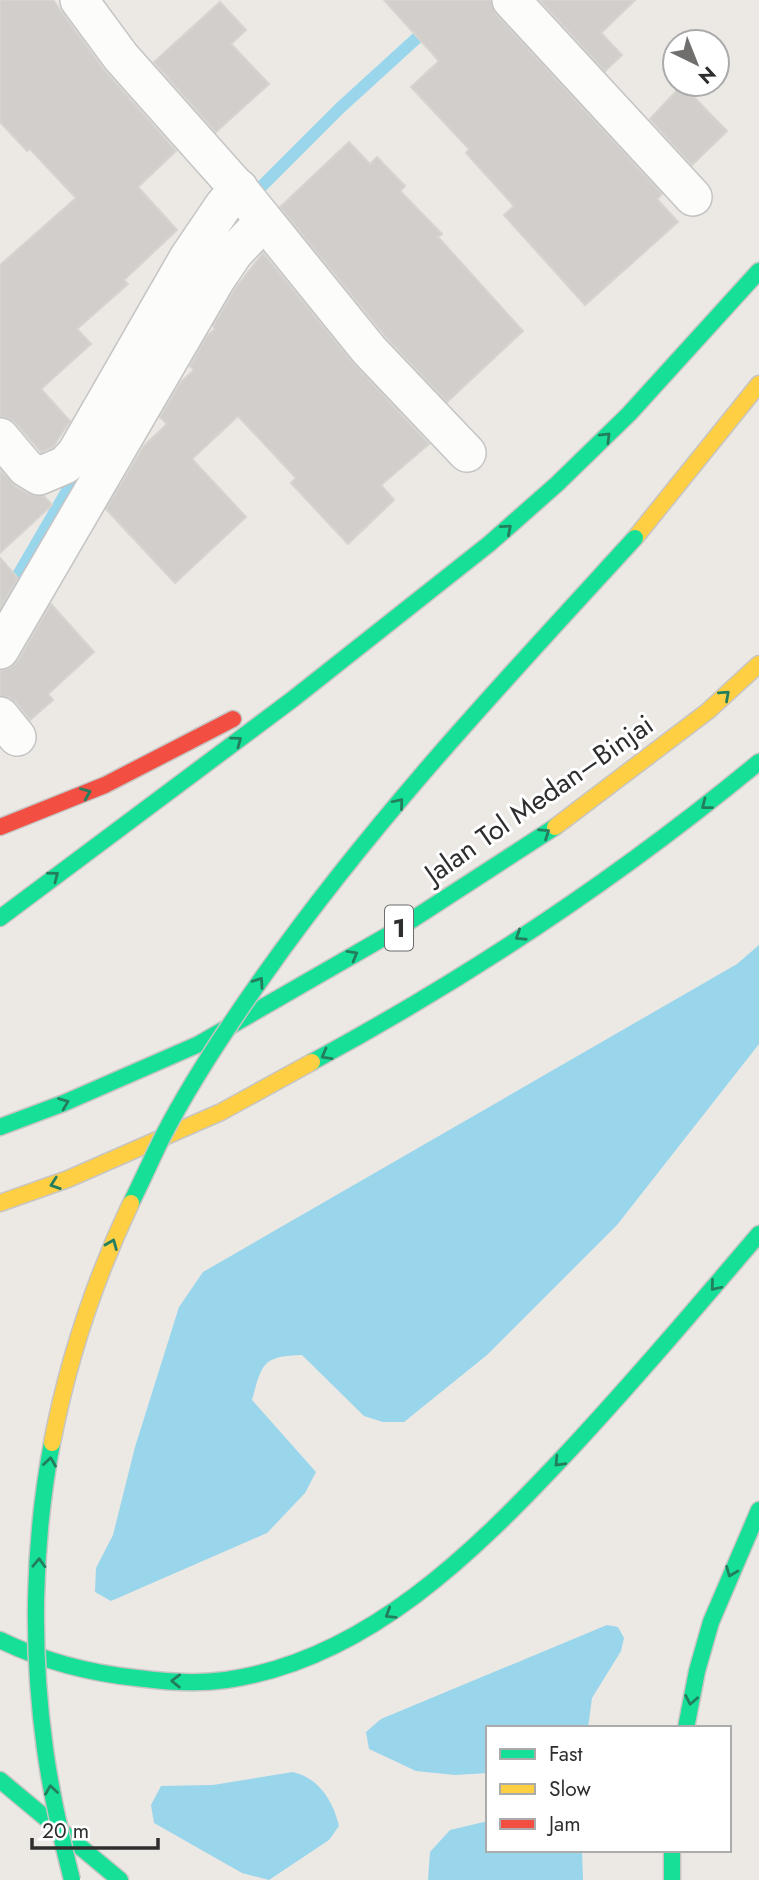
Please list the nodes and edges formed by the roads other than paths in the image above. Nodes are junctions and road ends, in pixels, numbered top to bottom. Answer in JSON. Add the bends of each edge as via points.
{"nodes":[{"id":1,"x":79,"y":0,"type":"edge"},
{"id":2,"x":511,"y":0,"type":"edge"},
{"id":3,"x":693,"y":197,"type":"dead end"},
{"id":4,"x":252,"y":205,"type":"junction"},
{"id":5,"x":759,"y":271,"type":"edge"},
{"id":6,"x":759,"y":384,"type":"edge"},
{"id":7,"x":759,"y":407,"type":"edge"},
{"id":8,"x":0,"y":437,"type":"edge"},
{"id":9,"x":467,"y":453,"type":"dead end"},
{"id":10,"x":635,"y":538,"type":"junction"},
{"id":11,"x":456,"y":571,"type":"junction"},
{"id":12,"x":0,"y":650,"type":"edge"},
{"id":13,"x":759,"y":664,"type":"edge"},
{"id":14,"x":759,"y":762,"type":"edge"},
{"id":15,"x":0,"y":827,"type":"edge"},
{"id":16,"x":0,"y":918,"type":"edge"},
{"id":17,"x":0,"y":1127,"type":"edge"},
{"id":18,"x":0,"y":1203,"type":"edge"},
{"id":19,"x":759,"y":1234,"type":"edge"},
{"id":20,"x":759,"y":1510,"type":"edge"},
{"id":21,"x":0,"y":1640,"type":"edge"},
{"id":22,"x":686,"y":1726,"type":"edge"},
{"id":23,"x":0,"y":1780,"type":"edge"},
{"id":24,"x":672,"y":1852,"type":"edge"},
{"id":25,"x":72,"y":1880,"type":"edge"},
{"id":26,"x":120,"y":1880,"type":"edge"},
{"id":27,"x":672,"y":1880,"type":"edge"}],
"edges":[{"from":1,"to":4,"type":"street","via":[[121,57]]},
{"from":2,"to":3,"type":"street"},
{"from":4,"to":8,"type":"street","via":[[224,205],[65,465],[38,476]]},
{"from":4,"to":9,"type":"street","via":[[369,350]]},
{"from":4,"to":12,"type":"street","via":[[234,253]]},
{"from":11,"to":5,"type":"highway","one_way":true,"via":[[629,414]]},
{"from":6,"to":10,"type":"highway"},
{"from":7,"to":10,"type":"highway"},
{"from":25,"to":10,"type":"highway","one_way":true,"bridge":true,"via":[[52,1800],[40,1709],[36,1619],[40,1530],[68,1370],[129,1202],[233,1019],[316,905],[433,763]]},
{"from":15,"to":11,"type":"highway","one_way":true,"via":[[105,785],[258,705],[331,661]]},
{"from":16,"to":11,"type":"highway","one_way":true},
{"from":17,"to":13,"type":"highway","name":"Jalan Tol Medan–Binjai","number":"1","one_way":true,"via":[[199,1044],[390,934],[552,829],[708,711]]},
{"from":14,"to":18,"type":"highway","one_way":true,"via":[[556,913],[386,1021],[222,1112],[68,1180]]},
{"from":19,"to":21,"type":"highway","one_way":true,"via":[[605,1412],[499,1523],[398,1610],[348,1639],[297,1661],[236,1678],[179,1683],[116,1677],[63,1664]]},
{"from":20,"to":22,"type":"highway","one_way":true,"via":[[711,1622]]},
{"from":23,"to":26,"type":"highway"},
{"from":24,"to":27,"type":"highway"}]}
